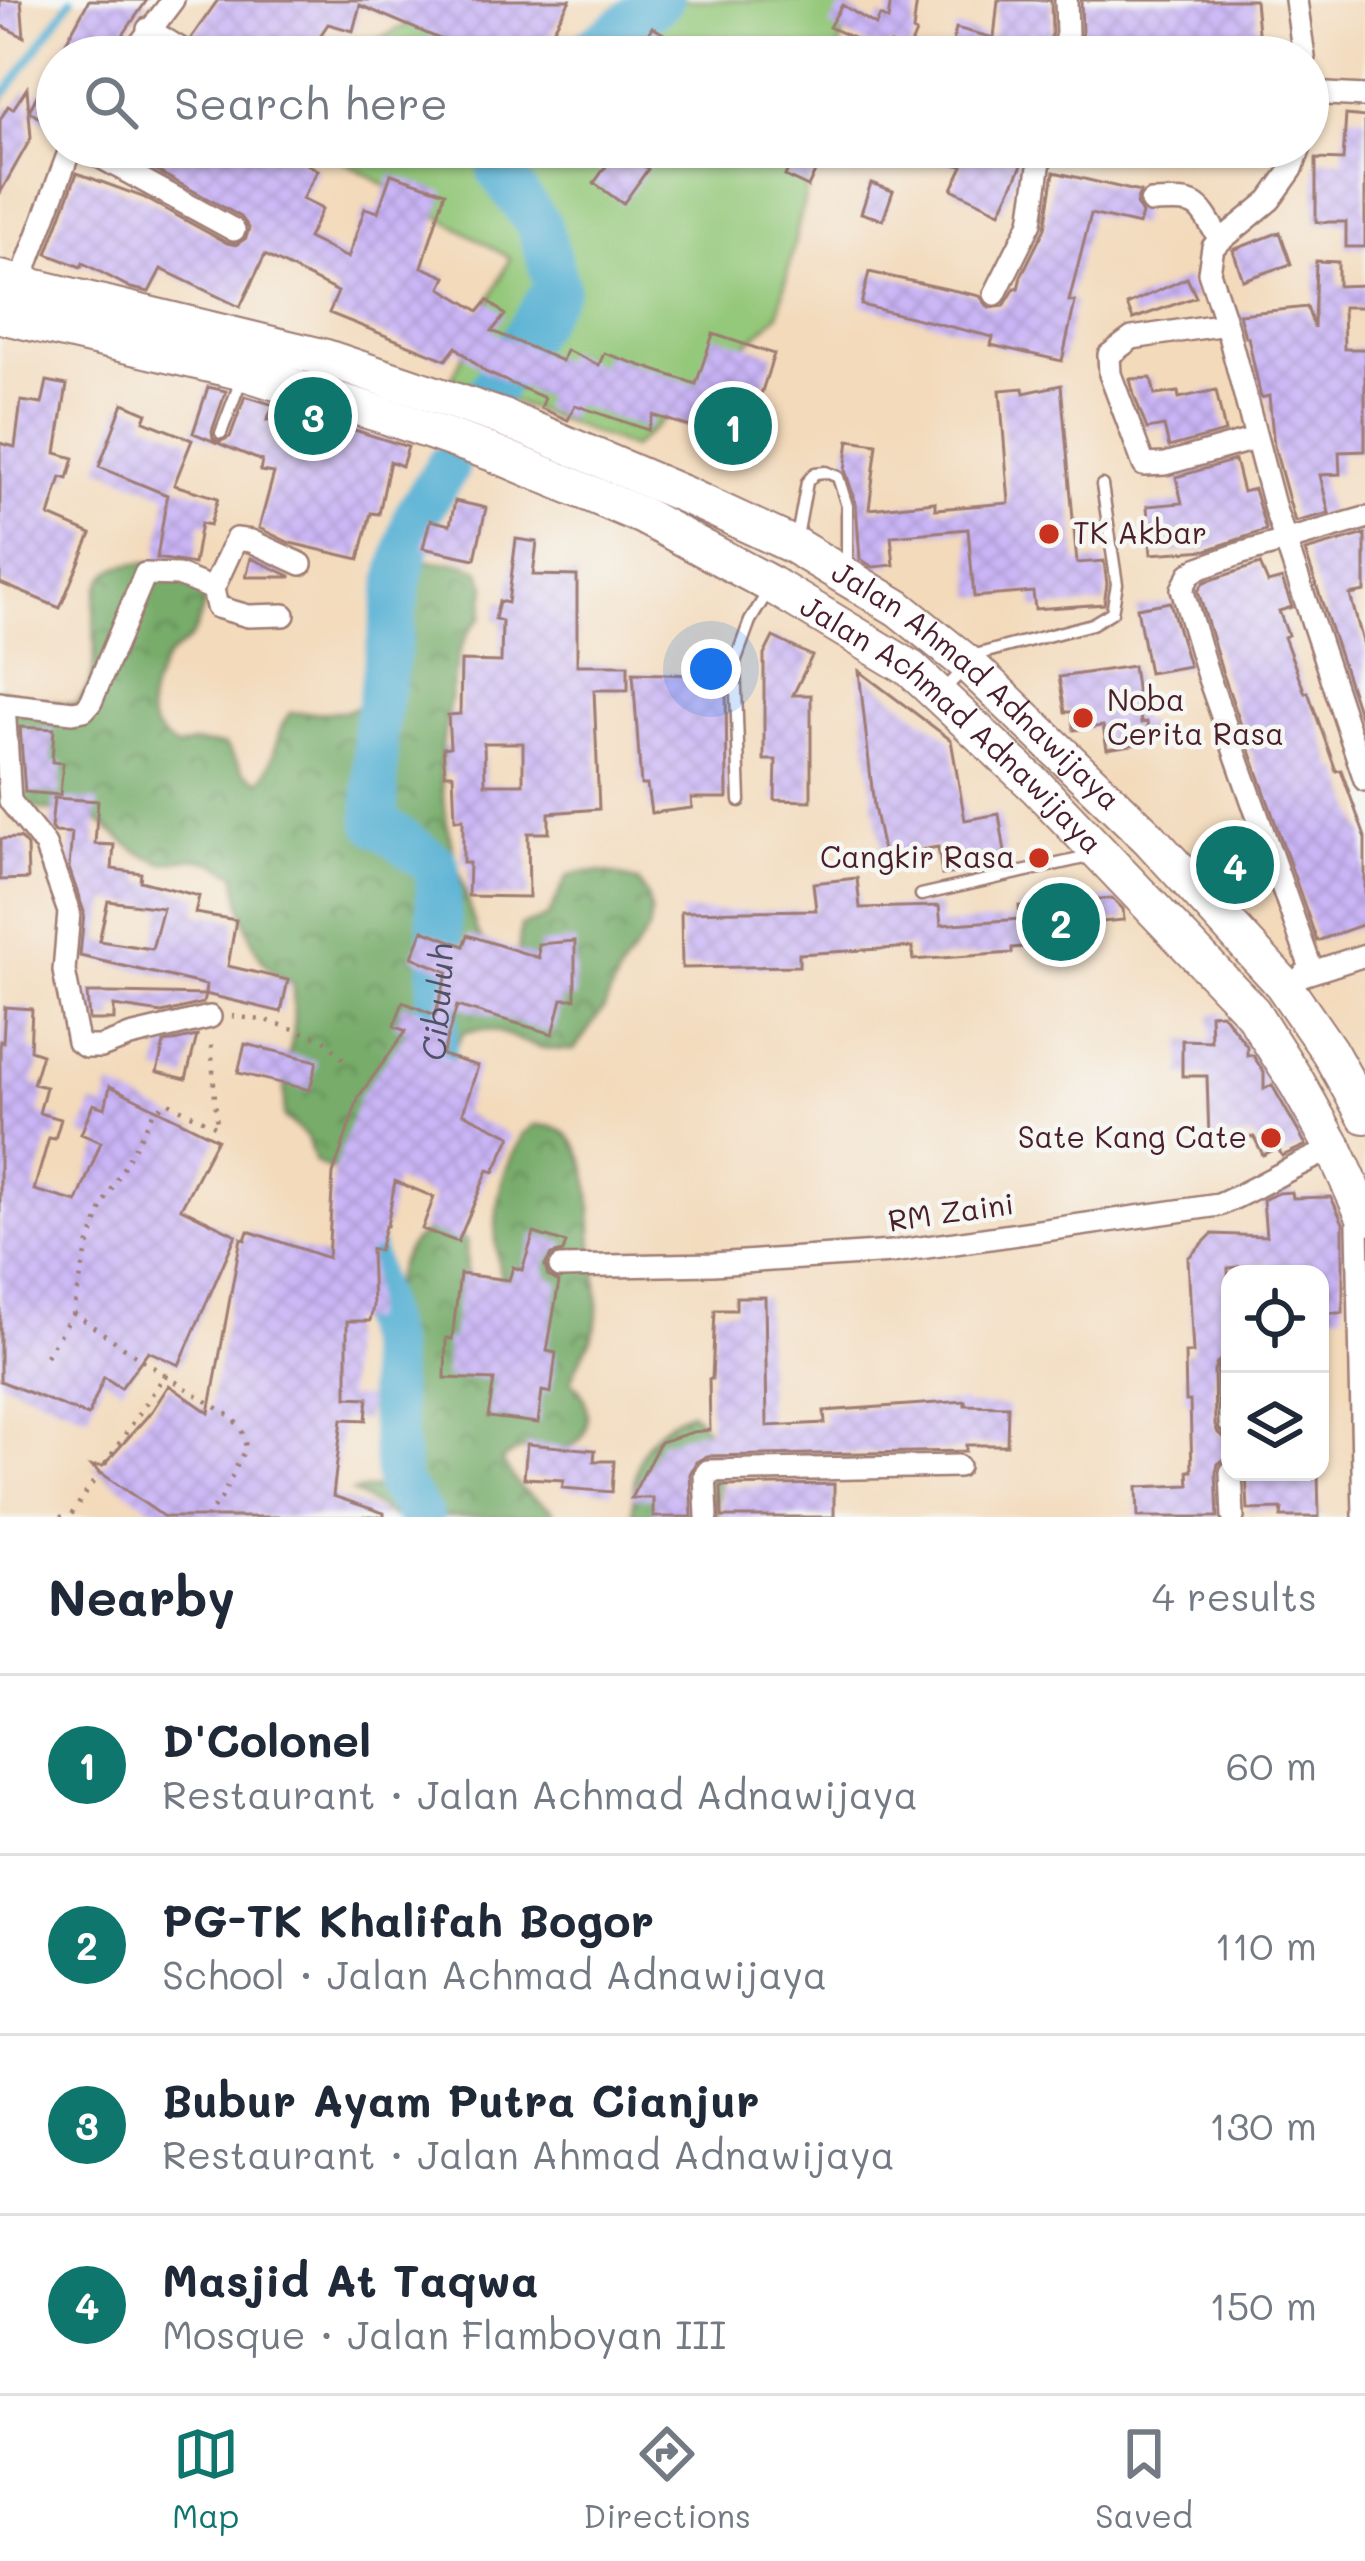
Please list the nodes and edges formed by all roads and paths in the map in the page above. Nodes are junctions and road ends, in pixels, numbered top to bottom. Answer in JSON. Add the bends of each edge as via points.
{"nodes":[{"id":1,"x":172,"y":0,"type":"edge"},
{"id":2,"x":1066,"y":0,"type":"edge"},
{"id":3,"x":1296,"y":0,"type":"edge"},
{"id":4,"x":148,"y":29,"type":"junction"},
{"id":5,"x":144,"y":36,"type":"edge"},
{"id":6,"x":160,"y":36,"type":"edge"},
{"id":7,"x":1066,"y":36,"type":"edge"},
{"id":8,"x":1301,"y":36,"type":"edge"},
{"id":9,"x":1329,"y":94,"type":"edge"},
{"id":10,"x":1365,"y":96,"type":"edge"},
{"id":11,"x":62,"y":168,"type":"edge"},
{"id":12,"x":120,"y":168,"type":"edge"},
{"id":13,"x":1039,"y":168,"type":"edge"},
{"id":14,"x":1292,"y":168,"type":"edge"},
{"id":15,"x":1151,"y":202,"type":"dead end"},
{"id":16,"x":234,"y":230,"type":"dead end"},
{"id":17,"x":1220,"y":240,"type":"junction"},
{"id":18,"x":995,"y":294,"type":"dead end"},
{"id":19,"x":5,"y":303,"type":"edge"},
{"id":20,"x":1226,"y":324,"type":"junction"},
{"id":21,"x":244,"y":372,"type":"junction"},
{"id":22,"x":392,"y":398,"type":"junction"},
{"id":23,"x":221,"y":433,"type":"dead end"},
{"id":24,"x":1255,"y":439,"type":"junction"},
{"id":25,"x":538,"y":452,"type":"junction"},
{"id":26,"x":1102,"y":485,"type":"dead end"},
{"id":27,"x":1365,"y":518,"type":"edge"},
{"id":28,"x":1286,"y":540,"type":"junction"},
{"id":29,"x":795,"y":546,"type":"junction"},
{"id":30,"x":301,"y":564,"type":"dead end"},
{"id":31,"x":847,"y":577,"type":"junction"},
{"id":32,"x":772,"y":585,"type":"junction"},
{"id":33,"x":213,"y":590,"type":"junction"},
{"id":34,"x":284,"y":615,"type":"dead end"},
{"id":35,"x":968,"y":665,"type":"junction"},
{"id":36,"x":939,"y":695,"type":"junction"},
{"id":37,"x":2,"y":704,"type":"edge"},
{"id":38,"x":1365,"y":780,"type":"edge"},
{"id":39,"x":740,"y":801,"type":"dead end"},
{"id":40,"x":1149,"y":838,"type":"joint"},
{"id":41,"x":1102,"y":854,"type":"junction"},
{"id":42,"x":921,"y":895,"type":"dead end"},
{"id":43,"x":1365,"y":955,"type":"edge"},
{"id":44,"x":1297,"y":977,"type":"junction"},
{"id":45,"x":209,"y":1017,"type":"junction"},
{"id":46,"x":346,"y":1062,"type":"dead end"},
{"id":47,"x":1365,"y":1114,"type":"edge"},
{"id":48,"x":1334,"y":1150,"type":"junction"},
{"id":49,"x":1365,"y":1216,"type":"edge"},
{"id":50,"x":560,"y":1267,"type":"dead end"},
{"id":51,"x":73,"y":1313,"type":"junction"},
{"id":52,"x":46,"y":1356,"type":"dead end"},
{"id":53,"x":165,"y":1375,"type":"junction"},
{"id":54,"x":958,"y":1466,"type":"dead end"},
{"id":55,"x":1232,"y":1481,"type":"edge"},
{"id":56,"x":59,"y":1517,"type":"edge"},
{"id":57,"x":206,"y":1517,"type":"edge"},
{"id":58,"x":707,"y":1517,"type":"edge"},
{"id":59,"x":1233,"y":1517,"type":"edge"},
{"id":60,"x":1364,"y":1517,"type":"edge"}],
"edges":[{"from":1,"to":4,"type":"street"},
{"from":2,"to":7,"type":"street"},
{"from":3,"to":8,"type":"street"},
{"from":4,"to":5,"type":"street"},
{"from":4,"to":6,"type":"street"},
{"from":9,"to":10,"type":"street"},
{"from":11,"to":19,"type":"street"},
{"from":12,"to":16,"type":"street"},
{"from":13,"to":18,"type":"street","via":[[1031,222]]},
{"from":14,"to":17,"type":"street","via":[[1270,200]]},
{"from":15,"to":17,"type":"street","via":[[1199,205]]},
{"from":17,"to":20,"type":"street","via":[[1209,272]]},
{"from":19,"to":21,"type":"main road"},
{"from":19,"to":22,"type":"main road","name":"Jalan Achmad Adnawijaya","via":[[326,358]]},
{"from":20,"to":24,"type":"street"},
{"from":20,"to":24,"type":"street","via":[[1132,338],[1108,355],[1110,374],[1144,465]]},
{"from":21,"to":22,"type":"main road"},
{"from":21,"to":23,"type":"lane"},
{"from":22,"to":25,"type":"main road","name":"Jalan Achmad Adnawijaya"},
{"from":24,"to":28,"type":"street"},
{"from":25,"to":29,"type":"main road","name":"Jalan Achmad Adnawijaya","via":[[687,496]]},
{"from":25,"to":32,"type":"main road","name":"Jalan Achmad Adnawijaya"},
{"from":26,"to":35,"type":"lane","via":[[1118,584],[1112,611],[1092,624],[980,654]]},
{"from":27,"to":28,"type":"street"},
{"from":28,"to":38,"type":"street"},
{"from":28,"to":44,"type":"street","via":[[1198,569],[1183,589]]},
{"from":29,"to":31,"type":"main road","name":"Jalan Ahmad Adnawijaya"},
{"from":29,"to":31,"type":"lane","via":[[807,482],[814,473],[838,477],[847,506]]},
{"from":30,"to":33,"type":"street","via":[[236,539]]},
{"from":31,"to":35,"type":"main road","name":"Jalan Ahmad Adnawijaya"},
{"from":32,"to":36,"type":"main road","name":"Jalan Achmad Adnawijaya","via":[[911,669]]},
{"from":32,"to":39,"type":"lane","via":[[735,662]]},
{"from":33,"to":34,"type":"street","via":[[218,607]]},
{"from":33,"to":37,"type":"street","via":[[178,575],[145,574],[84,710]]},
{"from":35,"to":36,"type":"lane"},
{"from":35,"to":40,"type":"main road","name":"Jalan Ahmad Adnawijaya"},
{"from":36,"to":41,"type":"main road","name":"Jalan Achmad Adnawijaya"},
{"from":37,"to":45,"type":"street","via":[[10,801],[45,845],[69,912],[64,971],[78,1042],[101,1047]]},
{"from":40,"to":44,"type":"main road","name":"Jalan Achmad Adnawijaya"},
{"from":41,"to":42,"type":"lane"},
{"from":41,"to":48,"type":"main road","name":"Jalan Achmad Adnawijaya","via":[[1252,1012]]},
{"from":43,"to":44,"type":"street"},
{"from":44,"to":47,"type":"main road","name":"Jalan Achmad Adnawijaya"},
{"from":45,"to":46,"type":"path","via":[[269,1021],[324,1040]]},
{"from":45,"to":51,"type":"path","via":[[217,1127],[167,1102],[154,1112],[104,1203]]},
{"from":48,"to":49,"type":"main road","name":"Jalan Achmad Adnawijaya"},
{"from":48,"to":50,"type":"street","name":"RM Zaini","via":[[1219,1205],[892,1252]]},
{"from":49,"to":60,"type":"street","via":[[1358,1224]]},
{"from":51,"to":52,"type":"path"},
{"from":51,"to":53,"type":"path"},
{"from":53,"to":56,"type":"path","via":[[70,1515]]},
{"from":53,"to":57,"type":"path","via":[[242,1431],[246,1447]]},
{"from":54,"to":58,"type":"street","via":[[708,1471]]},
{"from":55,"to":59,"type":"street"}]}
